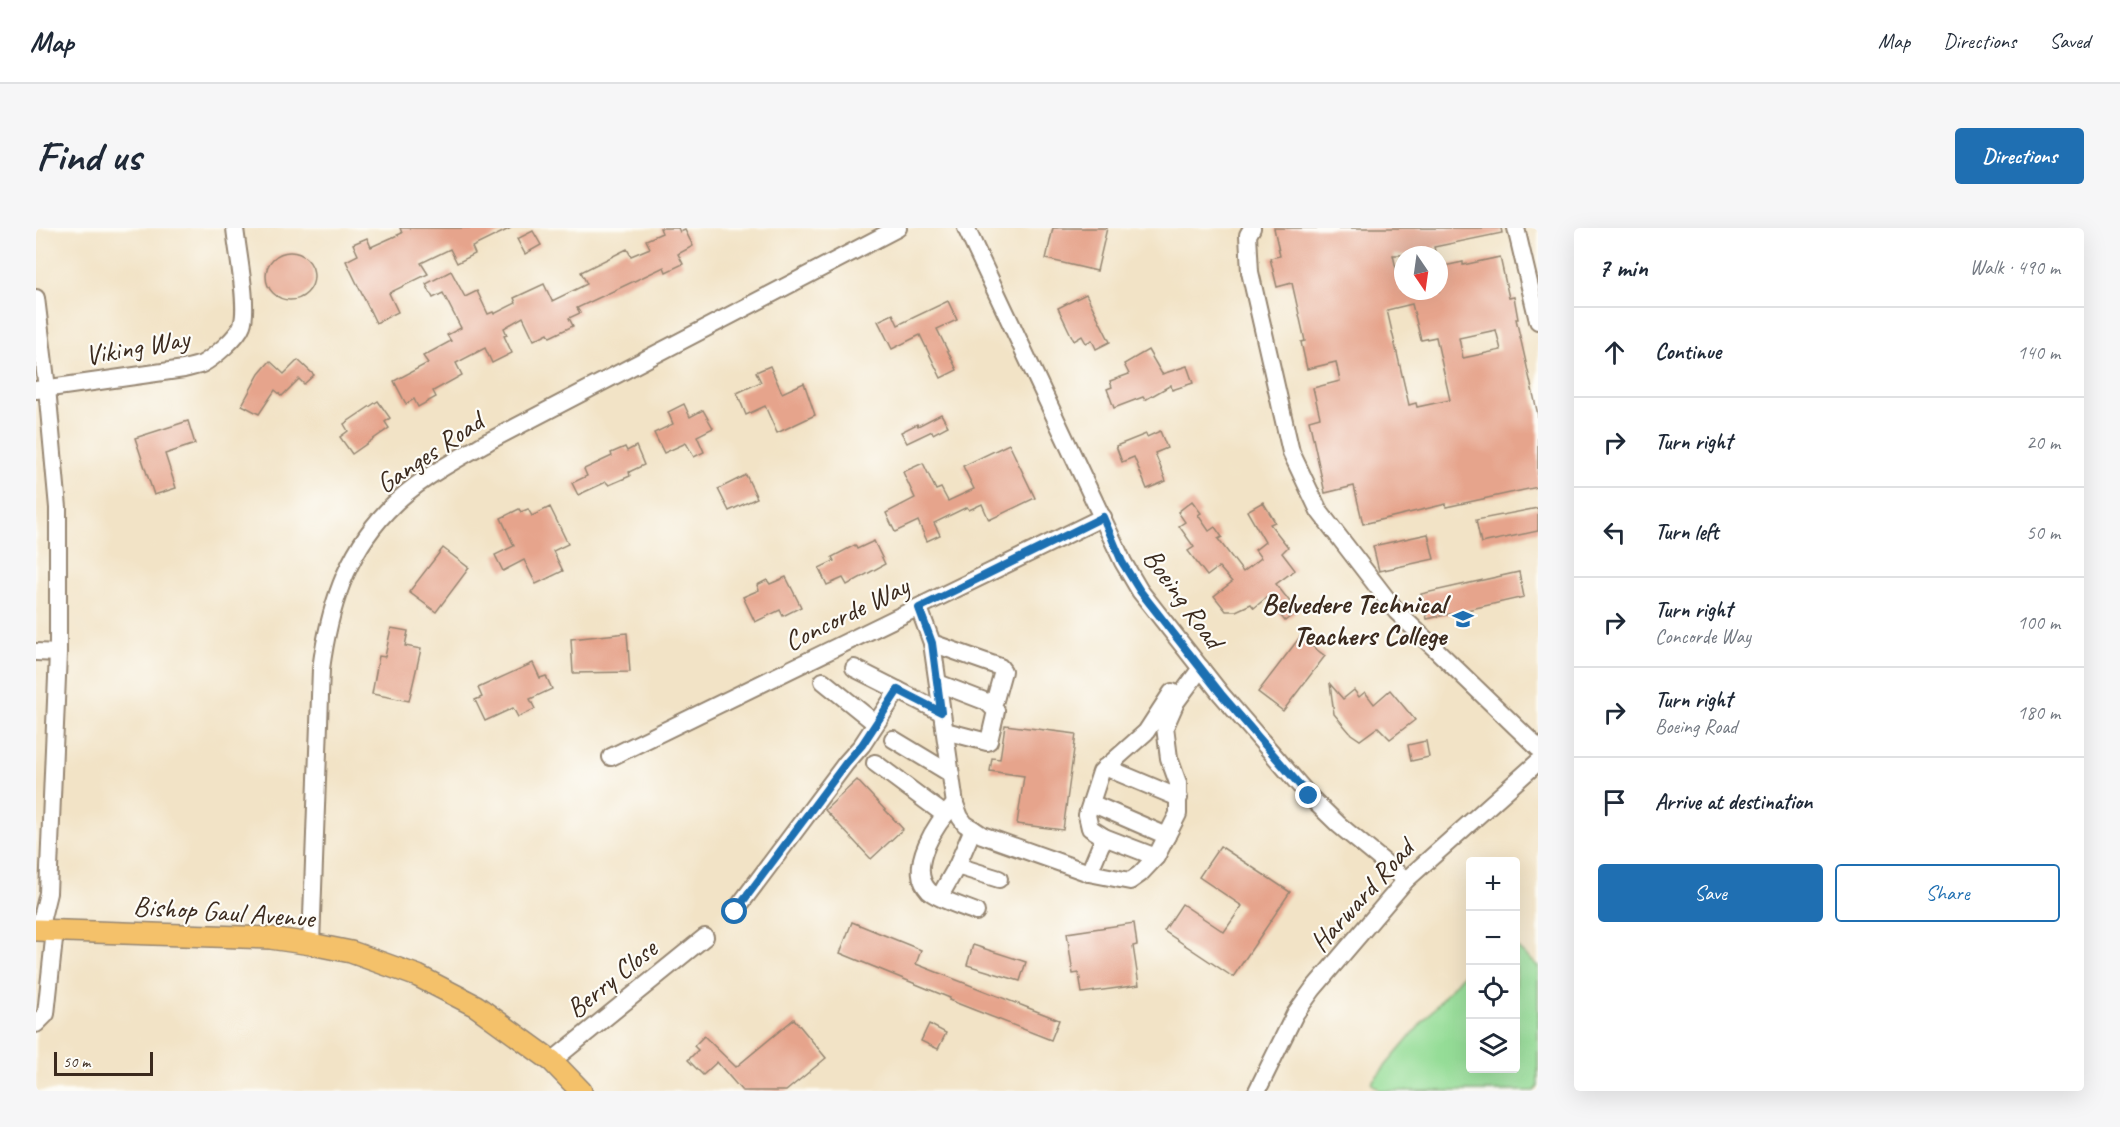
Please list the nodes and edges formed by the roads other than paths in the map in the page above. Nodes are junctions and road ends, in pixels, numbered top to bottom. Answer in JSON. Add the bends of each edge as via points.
{"nodes":[{"id":1,"x":235,"y":228,"type":"edge"},
{"id":2,"x":898,"y":228,"type":"edge"},
{"id":3,"x":966,"y":228,"type":"edge"},
{"id":4,"x":1252,"y":228,"type":"edge"},
{"id":5,"x":1516,"y":228,"type":"edge"},
{"id":6,"x":36,"y":298,"type":"edge"},
{"id":7,"x":1538,"y":321,"type":"edge"},
{"id":8,"x":41,"y":389,"type":"edge"},
{"id":9,"x":1103,"y":517,"type":"junction"},
{"id":10,"x":919,"y":608,"type":"junction"},
{"id":11,"x":932,"y":643,"type":"junction"},
{"id":12,"x":36,"y":652,"type":"edge"},
{"id":13,"x":58,"y":653,"type":"junction"},
{"id":14,"x":1197,"y":663,"type":"junction"},
{"id":15,"x":854,"y":668,"type":"dead end"},
{"id":16,"x":823,"y":681,"type":"dead end"},
{"id":17,"x":938,"y":683,"type":"junction"},
{"id":18,"x":898,"y":690,"type":"junction"},
{"id":19,"x":987,"y":702,"type":"junction"},
{"id":20,"x":941,"y":712,"type":"junction"},
{"id":21,"x":875,"y":723,"type":"junction"},
{"id":22,"x":945,"y":731,"type":"junction"},
{"id":23,"x":1146,"y":732,"type":"junction"},
{"id":24,"x":893,"y":739,"type":"dead end"},
{"id":25,"x":1165,"y":739,"type":"junction"},
{"id":26,"x":1538,"y":748,"type":"edge"},
{"id":27,"x":611,"y":757,"type":"dead end"},
{"id":28,"x":1538,"y":762,"type":"edge"},
{"id":29,"x":875,"y":763,"type":"dead end"},
{"id":30,"x":1105,"y":767,"type":"junction"},
{"id":31,"x":951,"y":774,"type":"junction"},
{"id":32,"x":1179,"y":798,"type":"junction"},
{"id":33,"x":1091,"y":803,"type":"junction"},
{"id":34,"x":950,"y":809,"type":"junction"},
{"id":35,"x":973,"y":829,"type":"junction"},
{"id":36,"x":1167,"y":836,"type":"junction"},
{"id":37,"x":1104,"y":837,"type":"junction"},
{"id":38,"x":1156,"y":857,"type":"junction"},
{"id":39,"x":957,"y":866,"type":"junction"},
{"id":40,"x":1089,"y":873,"type":"junction"},
{"id":41,"x":999,"y":879,"type":"dead end"},
{"id":42,"x":1406,"y":880,"type":"junction"},
{"id":43,"x":42,"y":893,"type":"edge"},
{"id":44,"x":940,"y":896,"type":"junction"},
{"id":45,"x":735,"y":912,"type":"dead end"},
{"id":46,"x":976,"y":912,"type":"dead end"},
{"id":47,"x":43,"y":930,"type":"edge"},
{"id":48,"x":705,"y":938,"type":"dead end"},
{"id":49,"x":311,"y":944,"type":"junction"},
{"id":50,"x":36,"y":1024,"type":"edge"},
{"id":51,"x":552,"y":1061,"type":"junction"},
{"id":52,"x":581,"y":1091,"type":"edge"},
{"id":53,"x":1257,"y":1091,"type":"edge"}],
"edges":[{"from":1,"to":8,"type":"street","name":"Viking Way","via":[[243,325],[218,352],[203,363],[184,369]]},
{"from":2,"to":49,"type":"street","name":"Ganges Road","via":[[489,441],[450,463],[388,509],[350,561],[325,638]]},
{"from":3,"to":9,"type":"street","name":"Boeing Road"},
{"from":4,"to":26,"type":"street","via":[[1248,235],[1250,273],[1291,452],[1319,511],[1396,611]]},
{"from":5,"to":7,"type":"street"},
{"from":6,"to":8,"type":"street"},
{"from":8,"to":13,"type":"street","via":[[58,508]]},
{"from":9,"to":10,"type":"street","name":"Concorde Way"},
{"from":9,"to":14,"type":"street","name":"Boeing Road","via":[[1131,577]]},
{"from":10,"to":11,"type":"street"},
{"from":10,"to":27,"type":"street","name":"Concorde Way"},
{"from":11,"to":17,"type":"street"},
{"from":11,"to":19,"type":"street","via":[[1004,671],[995,699]]},
{"from":12,"to":13,"type":"street"},
{"from":13,"to":43,"type":"street"},
{"from":14,"to":23,"type":"street"},
{"from":14,"to":25,"type":"street","via":[[1165,727]]},
{"from":14,"to":42,"type":"street","name":"Boeing Road","via":[[1309,796]]},
{"from":15,"to":18,"type":"street"},
{"from":16,"to":21,"type":"street"},
{"from":17,"to":19,"type":"street"},
{"from":17,"to":20,"type":"street"},
{"from":18,"to":20,"type":"street"},
{"from":18,"to":21,"type":"street"},
{"from":19,"to":22,"type":"street","via":[[996,711],[987,742]]},
{"from":20,"to":22,"type":"street"},
{"from":21,"to":45,"type":"street"},
{"from":22,"to":31,"type":"street"},
{"from":23,"to":25,"type":"street"},
{"from":23,"to":30,"type":"street"},
{"from":24,"to":31,"type":"street"},
{"from":25,"to":32,"type":"street"},
{"from":28,"to":42,"type":"street","name":"Harward Road"},
{"from":29,"to":34,"type":"street"},
{"from":30,"to":32,"type":"street"},
{"from":30,"to":33,"type":"street"},
{"from":31,"to":34,"type":"street"},
{"from":32,"to":36,"type":"street","via":[[1178,814]]},
{"from":33,"to":36,"type":"street"},
{"from":33,"to":37,"type":"street","via":[[1088,823]]},
{"from":34,"to":35,"type":"street"},
{"from":34,"to":44,"type":"street","via":[[928,843],[920,869],[930,892]]},
{"from":35,"to":39,"type":"street"},
{"from":35,"to":40,"type":"street"},
{"from":36,"to":38,"type":"street"},
{"from":37,"to":38,"type":"street"},
{"from":37,"to":40,"type":"street"},
{"from":38,"to":40,"type":"street","via":[[1130,881]]},
{"from":39,"to":41,"type":"street"},
{"from":39,"to":44,"type":"street"},
{"from":42,"to":53,"type":"street","name":"Harward Road","via":[[1295,1014]]},
{"from":43,"to":47,"type":"street"},
{"from":44,"to":46,"type":"street"},
{"from":47,"to":49,"type":"main road","name":"Bishop Gaul Avenue","via":[[260,937]]},
{"from":47,"to":50,"type":"street","via":[[46,1014]]},
{"from":48,"to":51,"type":"street","name":"Berry Close"},
{"from":49,"to":51,"type":"main road","name":"Bishop Gaul Avenue","via":[[351,952],[418,976],[476,1006]]},
{"from":51,"to":52,"type":"main road","name":"Bishop Gaul Avenue"}]}
